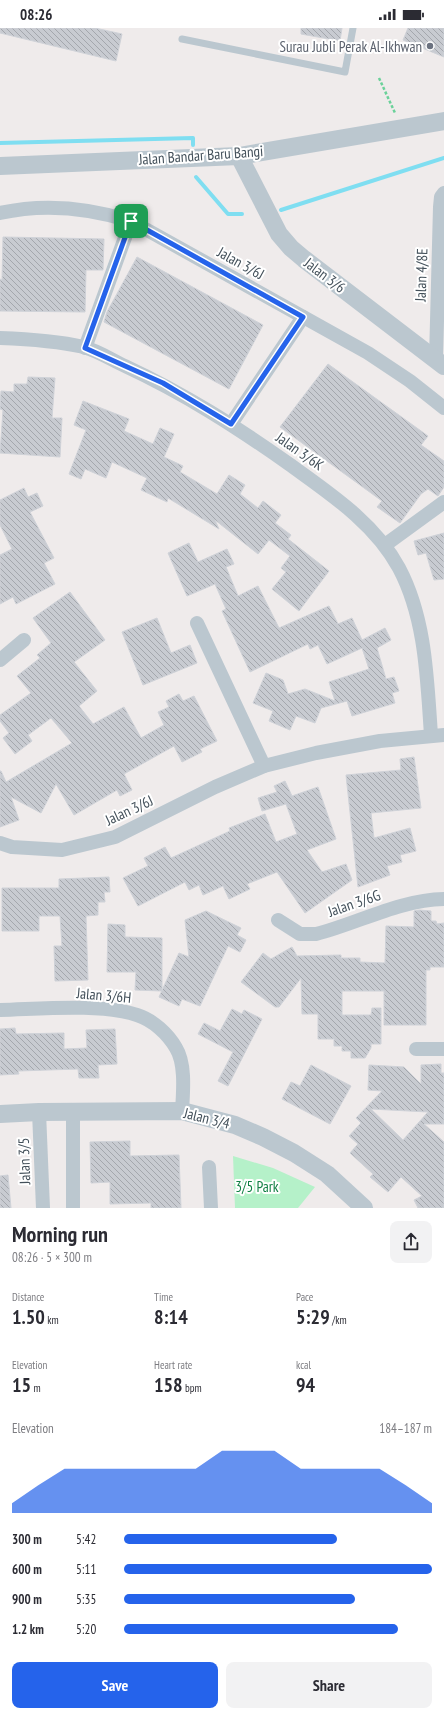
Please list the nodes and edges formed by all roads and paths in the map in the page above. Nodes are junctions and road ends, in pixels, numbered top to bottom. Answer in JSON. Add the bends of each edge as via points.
{"nodes":[{"id":1,"x":354,"y":28,"type":"edge"},
{"id":2,"x":182,"y":39,"type":"dead end"},
{"id":3,"x":379,"y":78,"type":"dead end"},
{"id":4,"x":444,"y":121,"type":"edge"},
{"id":5,"x":402,"y":128,"type":"junction"},
{"id":6,"x":239,"y":156,"type":"junction"},
{"id":7,"x":1,"y":166,"type":"edge"},
{"id":8,"x":444,"y":193,"type":"edge"},
{"id":9,"x":0,"y":213,"type":"edge"},
{"id":10,"x":131,"y":221,"type":"junction"},
{"id":11,"x":303,"y":317,"type":"junction"},
{"id":12,"x":0,"y":338,"type":"edge"},
{"id":13,"x":85,"y":348,"type":"junction"},
{"id":14,"x":440,"y":362,"type":"edge"},
{"id":15,"x":444,"y":408,"type":"edge"},
{"id":16,"x":231,"y":424,"type":"junction"},
{"id":17,"x":444,"y":502,"type":"edge"},
{"id":18,"x":385,"y":545,"type":"junction"},
{"id":19,"x":197,"y":622,"type":"dead end"},
{"id":20,"x":24,"y":640,"type":"dead end"},
{"id":21,"x":0,"y":660,"type":"edge"},
{"id":22,"x":437,"y":735,"type":"edge"},
{"id":23,"x":264,"y":766,"type":"junction"},
{"id":24,"x":0,"y":843,"type":"edge"},
{"id":25,"x":444,"y":899,"type":"edge"},
{"id":26,"x":278,"y":920,"type":"dead end"},
{"id":27,"x":0,"y":1010,"type":"edge"},
{"id":28,"x":416,"y":1048,"type":"dead end"},
{"id":29,"x":444,"y":1050,"type":"edge"},
{"id":30,"x":182,"y":1111,"type":"junction"},
{"id":31,"x":39,"y":1112,"type":"junction"},
{"id":32,"x":73,"y":1112,"type":"junction"},
{"id":33,"x":0,"y":1114,"type":"edge"},
{"id":34,"x":209,"y":1167,"type":"dead end"},
{"id":35,"x":43,"y":1208,"type":"edge"},
{"id":36,"x":73,"y":1208,"type":"edge"},
{"id":37,"x":211,"y":1208,"type":"edge"},
{"id":38,"x":364,"y":1208,"type":"edge"}],
"edges":[{"from":1,"to":2,"type":"lane","via":[[345,72]]},
{"from":3,"to":5,"type":"path"},
{"from":4,"to":5,"type":"street","name":"Jalan Bandar Baru Bangi"},
{"from":5,"to":6,"type":"street","name":"Jalan Bandar Baru Bangi"},
{"from":6,"to":7,"type":"street","name":"Jalan Bandar Baru Bangi"},
{"from":6,"to":14,"type":"street","name":"Jalan 3/6","via":[[280,234],[291,248]]},
{"from":8,"to":14,"type":"street","name":"Jalan 4/8E","via":[[440,208]]},
{"from":9,"to":10,"type":"street","name":"Jalan 3/6J","via":[[46,208],[78,209]]},
{"from":10,"to":11,"type":"street","name":"Jalan 3/6J"},
{"from":10,"to":13,"type":"street"},
{"from":11,"to":15,"type":"street","name":"Jalan 3/6J","via":[[368,353]]},
{"from":11,"to":16,"type":"street"},
{"from":12,"to":13,"type":"street","name":"Jalan 3/6K"},
{"from":13,"to":16,"type":"street","name":"Jalan 3/6K","via":[[163,383]]},
{"from":16,"to":18,"type":"street","name":"Jalan 3/6K","via":[[325,490],[368,525]]},
{"from":17,"to":18,"type":"street"},
{"from":18,"to":22,"type":"street","name":"Jalan 3/6K","via":[[410,590],[419,624]]},
{"from":19,"to":23,"type":"street"},
{"from":20,"to":21,"type":"street"},
{"from":22,"to":23,"type":"street","name":"Jalan 3/6J","via":[[380,740]]},
{"from":23,"to":24,"type":"street","name":"Jalan 3/6J","via":[[215,787],[115,837],[62,850],[12,847]]},
{"from":25,"to":26,"type":"street","name":"Jalan 3/6G","via":[[426,899],[404,904],[316,934],[300,934]]},
{"from":27,"to":30,"type":"street","name":"Jalan 3/6H","via":[[106,1009],[138,1015],[161,1029],[177,1048],[184,1077]]},
{"from":28,"to":29,"type":"street"},
{"from":30,"to":32,"type":"street","name":"Jalan 3/4"},
{"from":30,"to":38,"type":"street","name":"Jalan 3/4","via":[[235,1125],[294,1153],[327,1174]]},
{"from":31,"to":32,"type":"street","name":"Jalan 3/4"},
{"from":31,"to":33,"type":"street","name":"Jalan 3/4"},
{"from":31,"to":35,"type":"street","name":"Jalan 3/5"},
{"from":32,"to":36,"type":"street"},
{"from":34,"to":37,"type":"street"}]}
